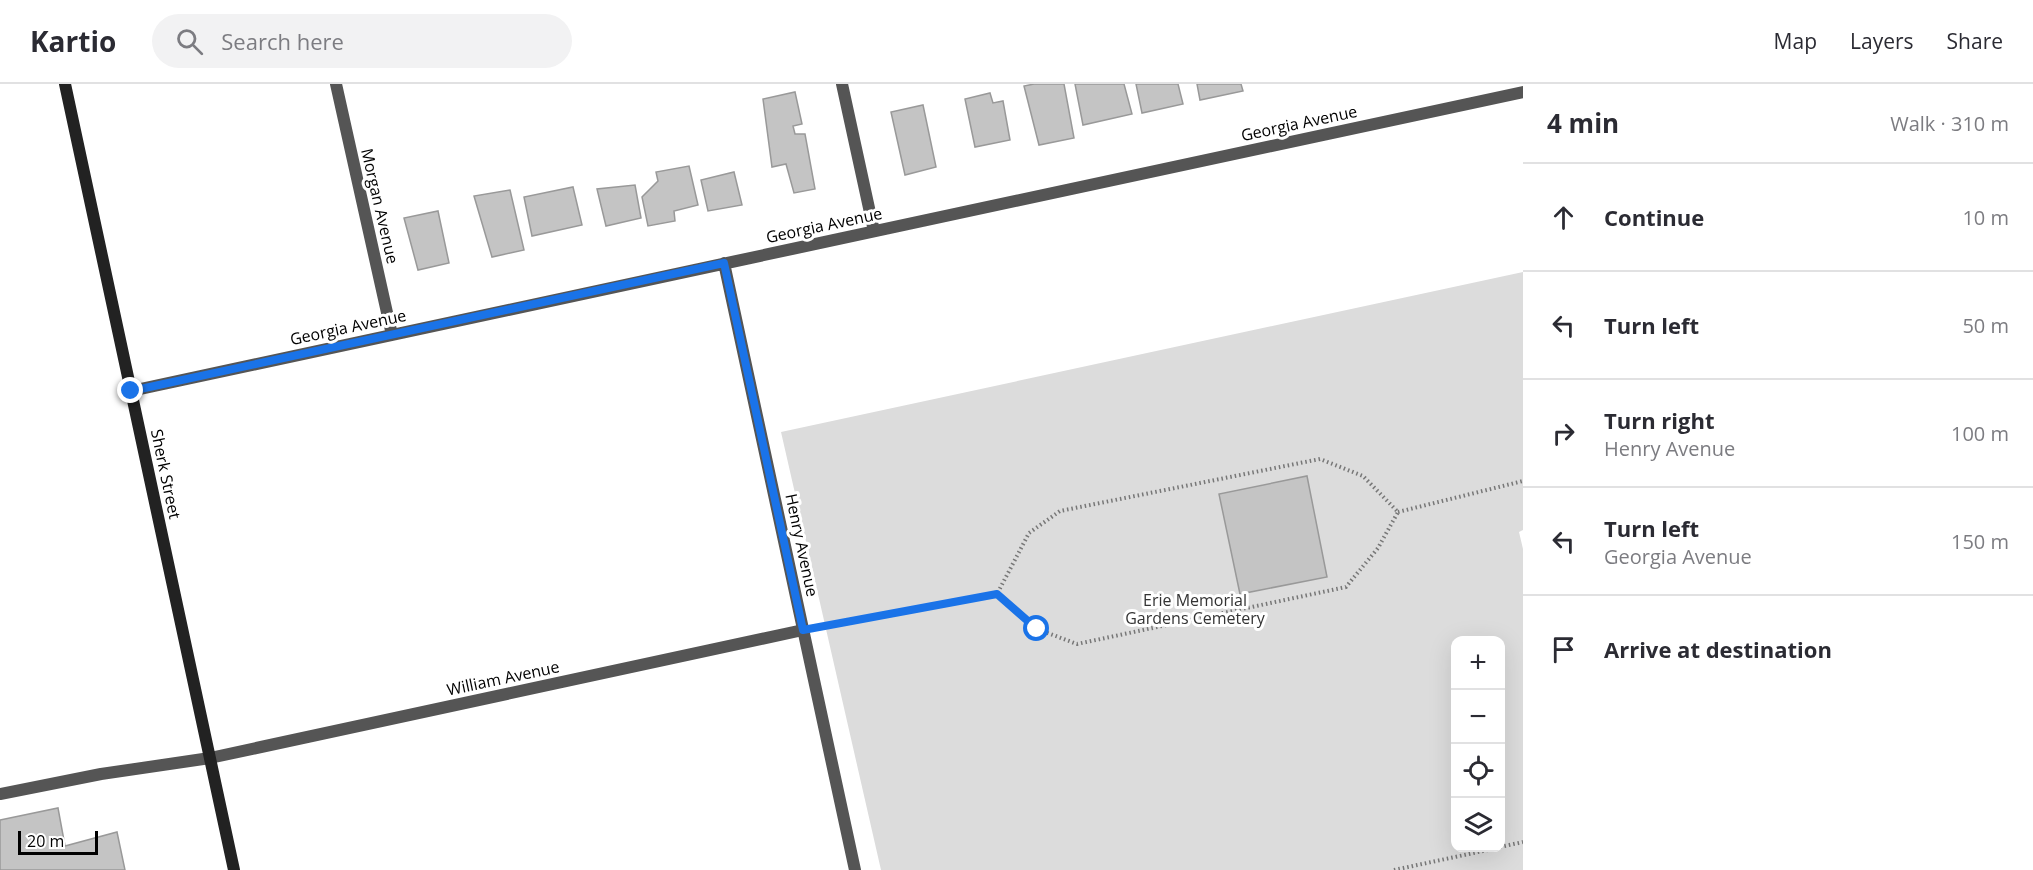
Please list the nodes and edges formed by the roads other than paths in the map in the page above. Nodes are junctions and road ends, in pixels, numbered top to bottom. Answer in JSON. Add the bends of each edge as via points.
{"nodes":[{"id":1,"x":65,"y":84,"type":"edge"},
{"id":2,"x":336,"y":84,"type":"edge"},
{"id":3,"x":842,"y":84,"type":"edge"},
{"id":4,"x":1523,"y":92,"type":"edge"},
{"id":5,"x":874,"y":231,"type":"junction"},
{"id":6,"x":724,"y":263,"type":"junction"},
{"id":7,"x":392,"y":335,"type":"junction"},
{"id":8,"x":131,"y":391,"type":"junction"},
{"id":9,"x":803,"y":630,"type":"junction"},
{"id":10,"x":210,"y":758,"type":"junction"},
{"id":11,"x":0,"y":794,"type":"edge"},
{"id":12,"x":234,"y":870,"type":"edge"},
{"id":13,"x":855,"y":870,"type":"edge"}],
"edges":[{"from":1,"to":8,"type":"street","name":"Sherk Street"},
{"from":2,"to":7,"type":"street","name":"Morgan Avenue"},
{"from":3,"to":5,"type":"street"},
{"from":4,"to":5,"type":"street","name":"Georgia Avenue"},
{"from":5,"to":6,"type":"street","name":"Georgia Avenue"},
{"from":6,"to":7,"type":"street","name":"Georgia Avenue"},
{"from":6,"to":9,"type":"street","name":"Henry Avenue"},
{"from":7,"to":8,"type":"street","name":"Georgia Avenue"},
{"from":8,"to":10,"type":"street","name":"Sherk Street"},
{"from":9,"to":10,"type":"street","name":"William Avenue"},
{"from":9,"to":13,"type":"street","name":"Henry Avenue"},
{"from":10,"to":11,"type":"street","name":"William Avenue"},
{"from":10,"to":12,"type":"street","name":"Sherk Street"}]}
